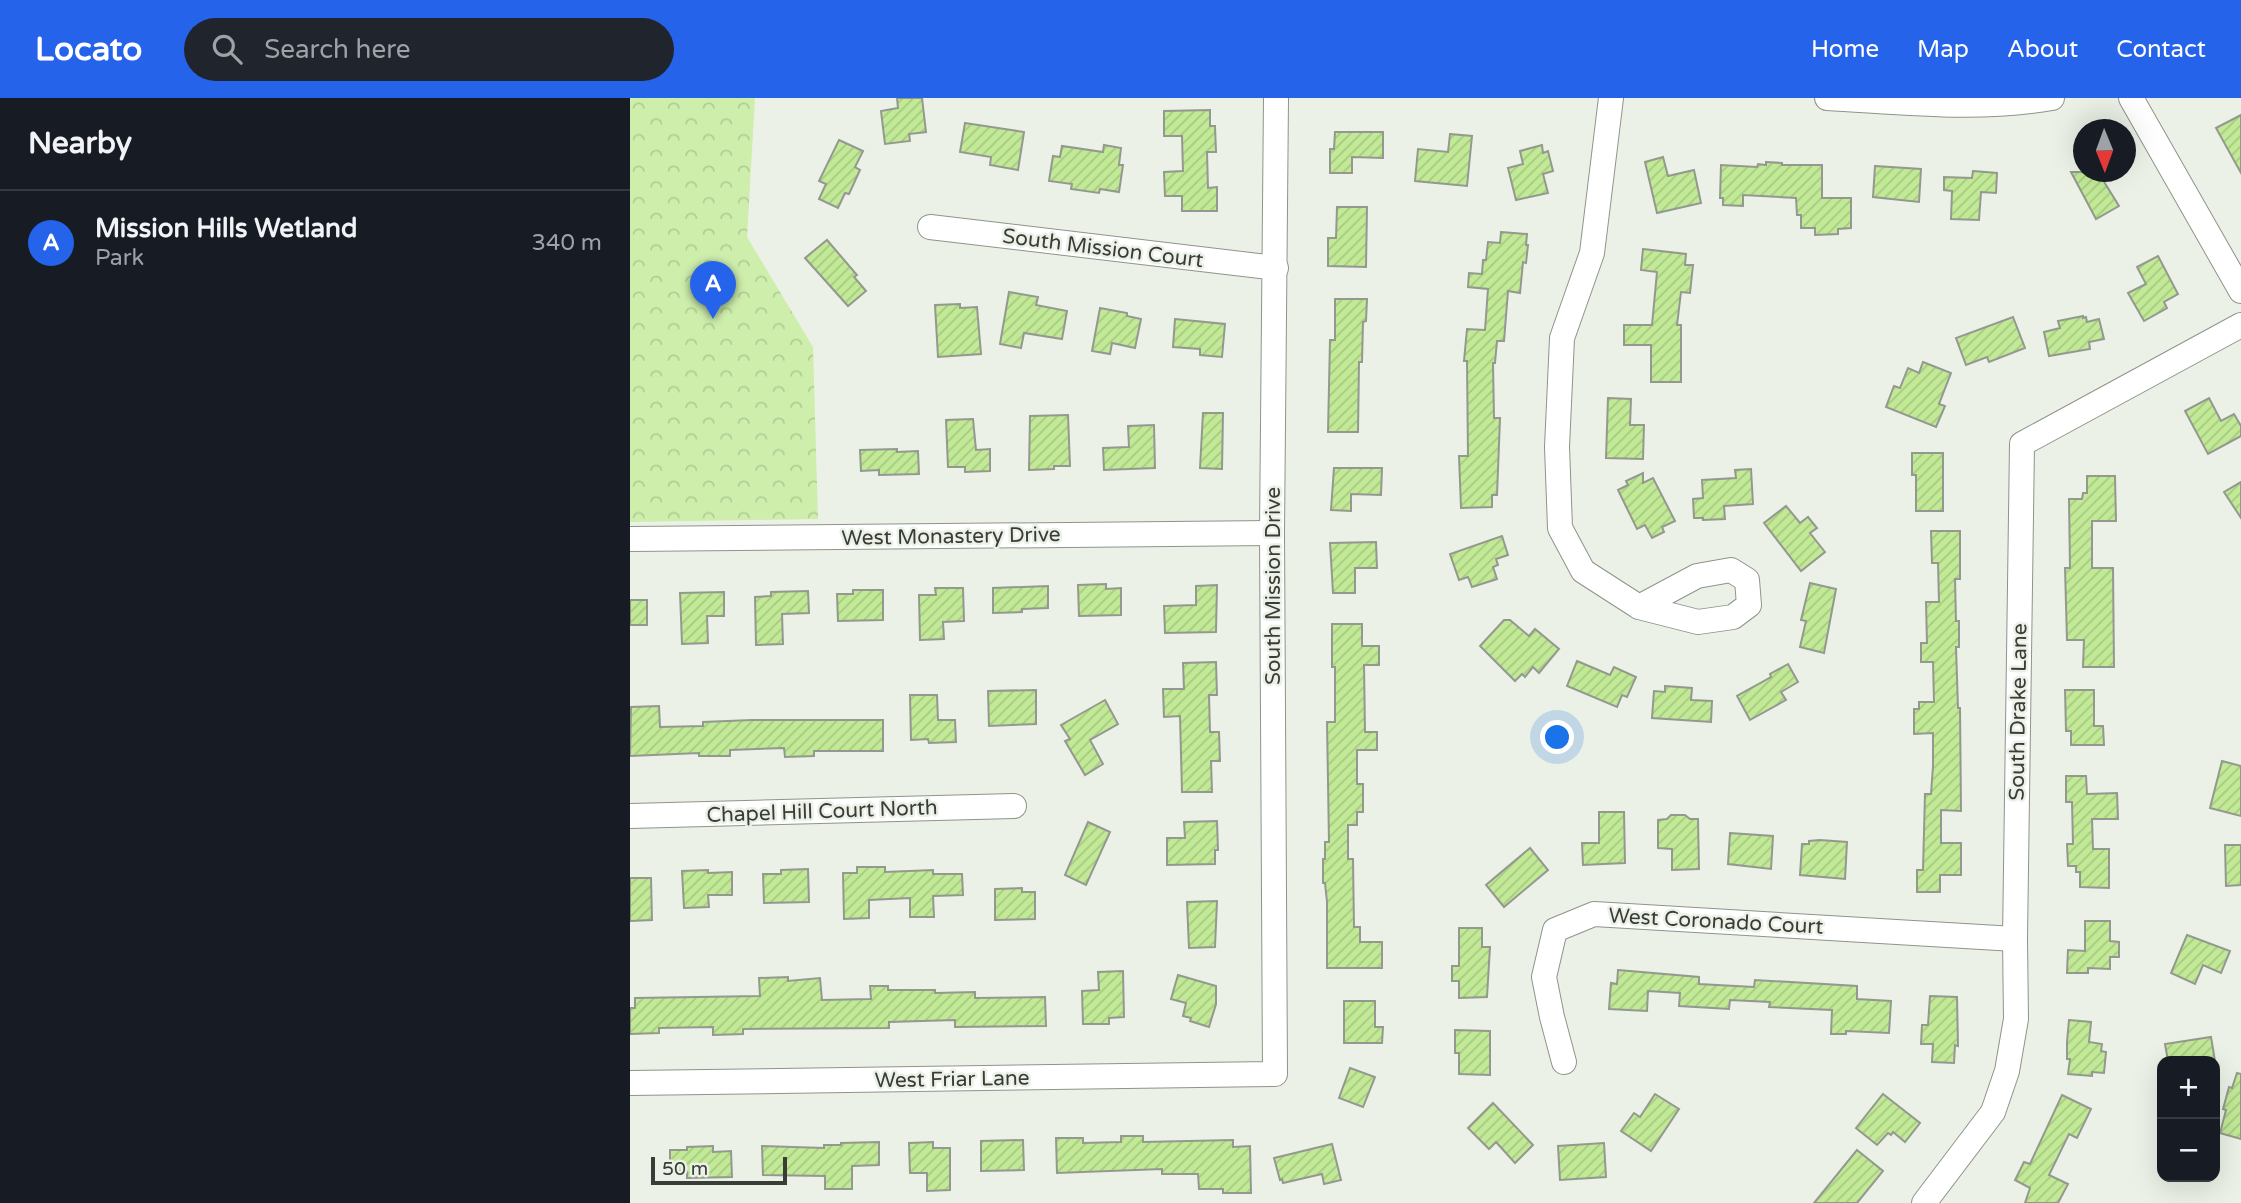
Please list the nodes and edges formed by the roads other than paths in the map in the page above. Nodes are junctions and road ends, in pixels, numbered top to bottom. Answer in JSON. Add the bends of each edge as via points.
{"nodes":[{"id":1,"x":1276,"y":98,"type":"edge"},
{"id":2,"x":1611,"y":98,"type":"edge"},
{"id":3,"x":1827,"y":98,"type":"edge"},
{"id":4,"x":2052,"y":98,"type":"edge"},
{"id":5,"x":2131,"y":98,"type":"edge"},
{"id":6,"x":930,"y":228,"type":"dead end"},
{"id":7,"x":1276,"y":268,"type":"junction"},
{"id":8,"x":2241,"y":291,"type":"edge"},
{"id":9,"x":2241,"y":325,"type":"edge"},
{"id":10,"x":1272,"y":533,"type":"junction"},
{"id":11,"x":630,"y":539,"type":"edge"},
{"id":12,"x":1639,"y":607,"type":"dead end"},
{"id":13,"x":1014,"y":806,"type":"dead end"},
{"id":14,"x":630,"y":816,"type":"edge"},
{"id":15,"x":2015,"y":939,"type":"junction"},
{"id":16,"x":1564,"y":1062,"type":"dead end"},
{"id":17,"x":1275,"y":1074,"type":"joint"},
{"id":18,"x":630,"y":1083,"type":"edge"},
{"id":19,"x":1924,"y":1203,"type":"edge"}],
"edges":[{"from":1,"to":7,"type":"street","name":"South Mission Drive"},
{"from":2,"to":12,"type":"street","via":[[1592,253],[1562,338],[1557,447],[1560,528],[1583,571]]},
{"from":3,"to":4,"type":"street","via":[[1967,105]]},
{"from":5,"to":8,"type":"street"},
{"from":6,"to":7,"type":"street","name":"South Mission Court"},
{"from":7,"to":10,"type":"street","name":"South Mission Drive"},
{"from":9,"to":15,"type":"street","name":"South Drake Lane","via":[[2022,444]]},
{"from":10,"to":11,"type":"street","name":"West Monastery Drive"},
{"from":10,"to":17,"type":"street","name":"South Mission Drive"},
{"from":13,"to":14,"type":"street","name":"Chapel Hill Court North"},
{"from":15,"to":16,"type":"street","name":"West Coronado Court","via":[[1594,914],[1555,930],[1544,977]]},
{"from":15,"to":19,"type":"street","name":"South Drake Lane","via":[[2016,1019],[2007,1071],[1993,1112]]},
{"from":17,"to":18,"type":"street","name":"West Friar Lane"}]}
